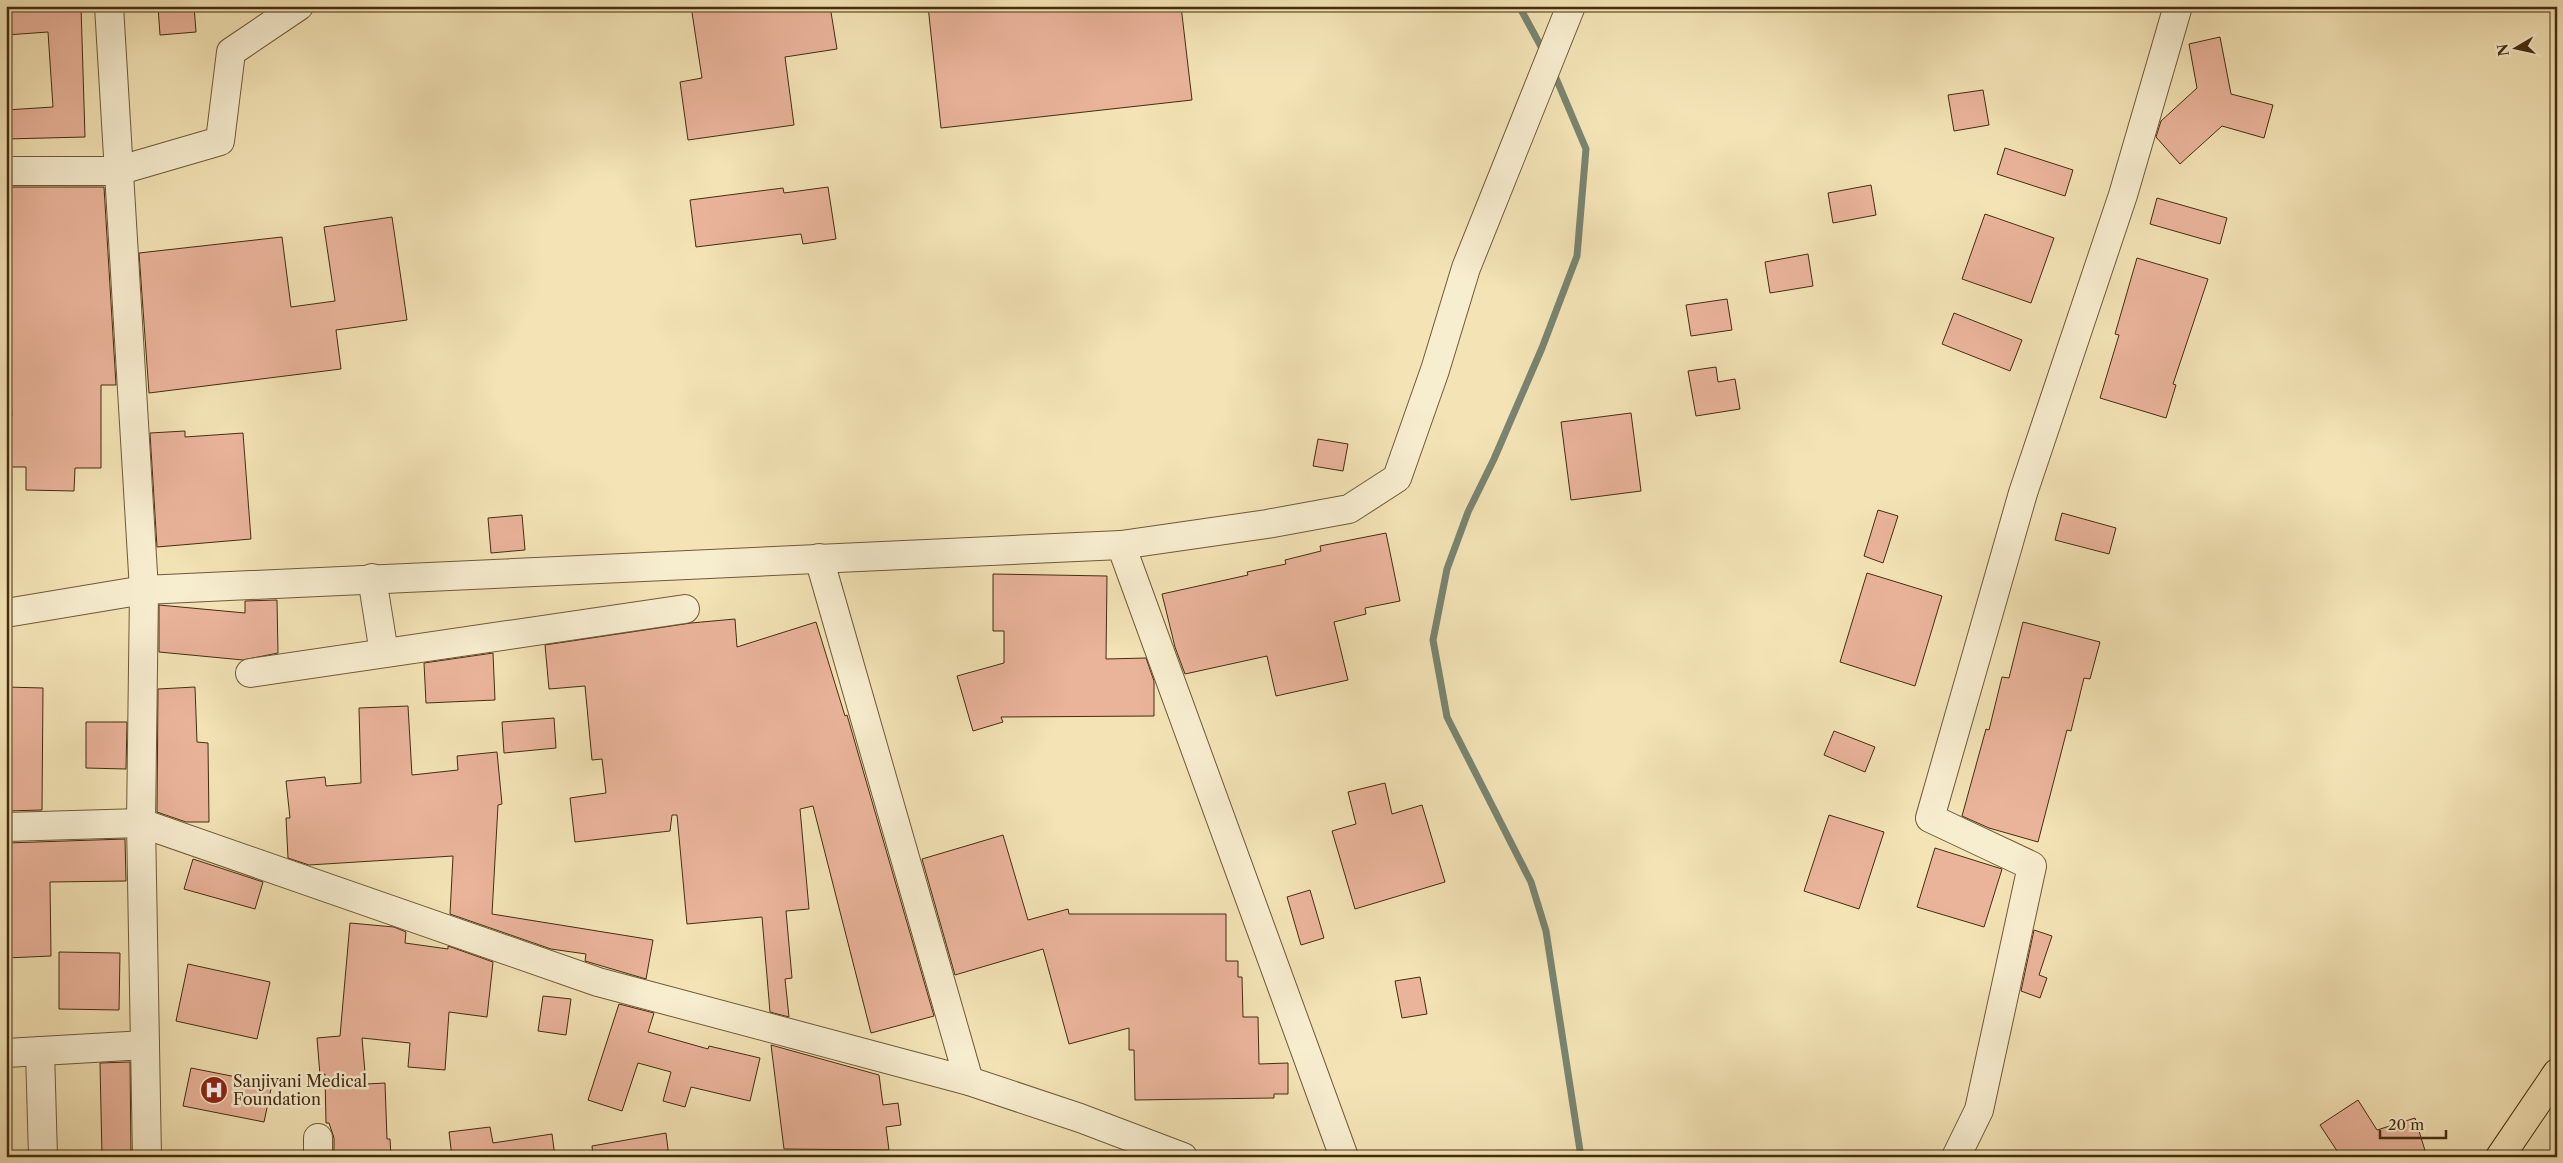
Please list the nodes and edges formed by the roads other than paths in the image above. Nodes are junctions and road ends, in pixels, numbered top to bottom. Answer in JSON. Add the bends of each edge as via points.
{"nodes":[{"id":1,"x":109,"y":6,"type":"edge"},
{"id":2,"x":300,"y":6,"type":"edge"},
{"id":3,"x":1571,"y":6,"type":"edge"},
{"id":4,"x":2178,"y":6,"type":"edge"},
{"id":5,"x":117,"y":171,"type":"junction"},
{"id":6,"x":6,"y":172,"type":"edge"},
{"id":7,"x":1121,"y":546,"type":"junction"},
{"id":8,"x":819,"y":558,"type":"junction"},
{"id":9,"x":372,"y":578,"type":"junction"},
{"id":10,"x":144,"y":590,"type":"junction"},
{"id":11,"x":685,"y":609,"type":"dead end"},
{"id":12,"x":6,"y":613,"type":"edge"},
{"id":13,"x":384,"y":653,"type":"junction"},
{"id":14,"x":250,"y":673,"type":"dead end"},
{"id":15,"x":141,"y":823,"type":"junction"},
{"id":16,"x":6,"y":827,"type":"edge"},
{"id":17,"x":145,"y":1045,"type":"junction"},
{"id":18,"x":40,"y":1051,"type":"junction"},
{"id":19,"x":6,"y":1053,"type":"edge"},
{"id":20,"x":2557,"y":1073,"type":"edge"},
{"id":21,"x":969,"y":1081,"type":"junction"},
{"id":22,"x":43,"y":1157,"type":"edge"},
{"id":23,"x":147,"y":1157,"type":"edge"},
{"id":24,"x":1183,"y":1157,"type":"edge"},
{"id":25,"x":1344,"y":1157,"type":"edge"},
{"id":26,"x":1956,"y":1157,"type":"edge"},
{"id":27,"x":2500,"y":1157,"type":"edge"}],
"edges":[{"from":1,"to":5,"type":"street"},
{"from":2,"to":5,"type":"street","via":[[232,52],[220,141]]},
{"from":3,"to":7,"type":"street","via":[[1466,268],[1397,478],[1349,509]]},
{"from":4,"to":26,"type":"street","via":[[2123,195],[2023,493],[1930,818],[2032,866],[1979,1110]]},
{"from":5,"to":6,"type":"street"},
{"from":5,"to":10,"type":"street"},
{"from":7,"to":8,"type":"street"},
{"from":7,"to":25,"type":"street"},
{"from":8,"to":9,"type":"street"},
{"from":8,"to":21,"type":"street"},
{"from":9,"to":10,"type":"street"},
{"from":9,"to":13,"type":"street"},
{"from":10,"to":12,"type":"street"},
{"from":10,"to":15,"type":"street"},
{"from":11,"to":13,"type":"street"},
{"from":13,"to":14,"type":"street"},
{"from":15,"to":16,"type":"street"},
{"from":15,"to":17,"type":"street"},
{"from":15,"to":21,"type":"street","via":[[598,982]]},
{"from":17,"to":18,"type":"street"},
{"from":17,"to":23,"type":"street"},
{"from":18,"to":19,"type":"street"},
{"from":18,"to":22,"type":"street"},
{"from":20,"to":27,"type":"main road"},
{"from":21,"to":24,"type":"street"}]}
